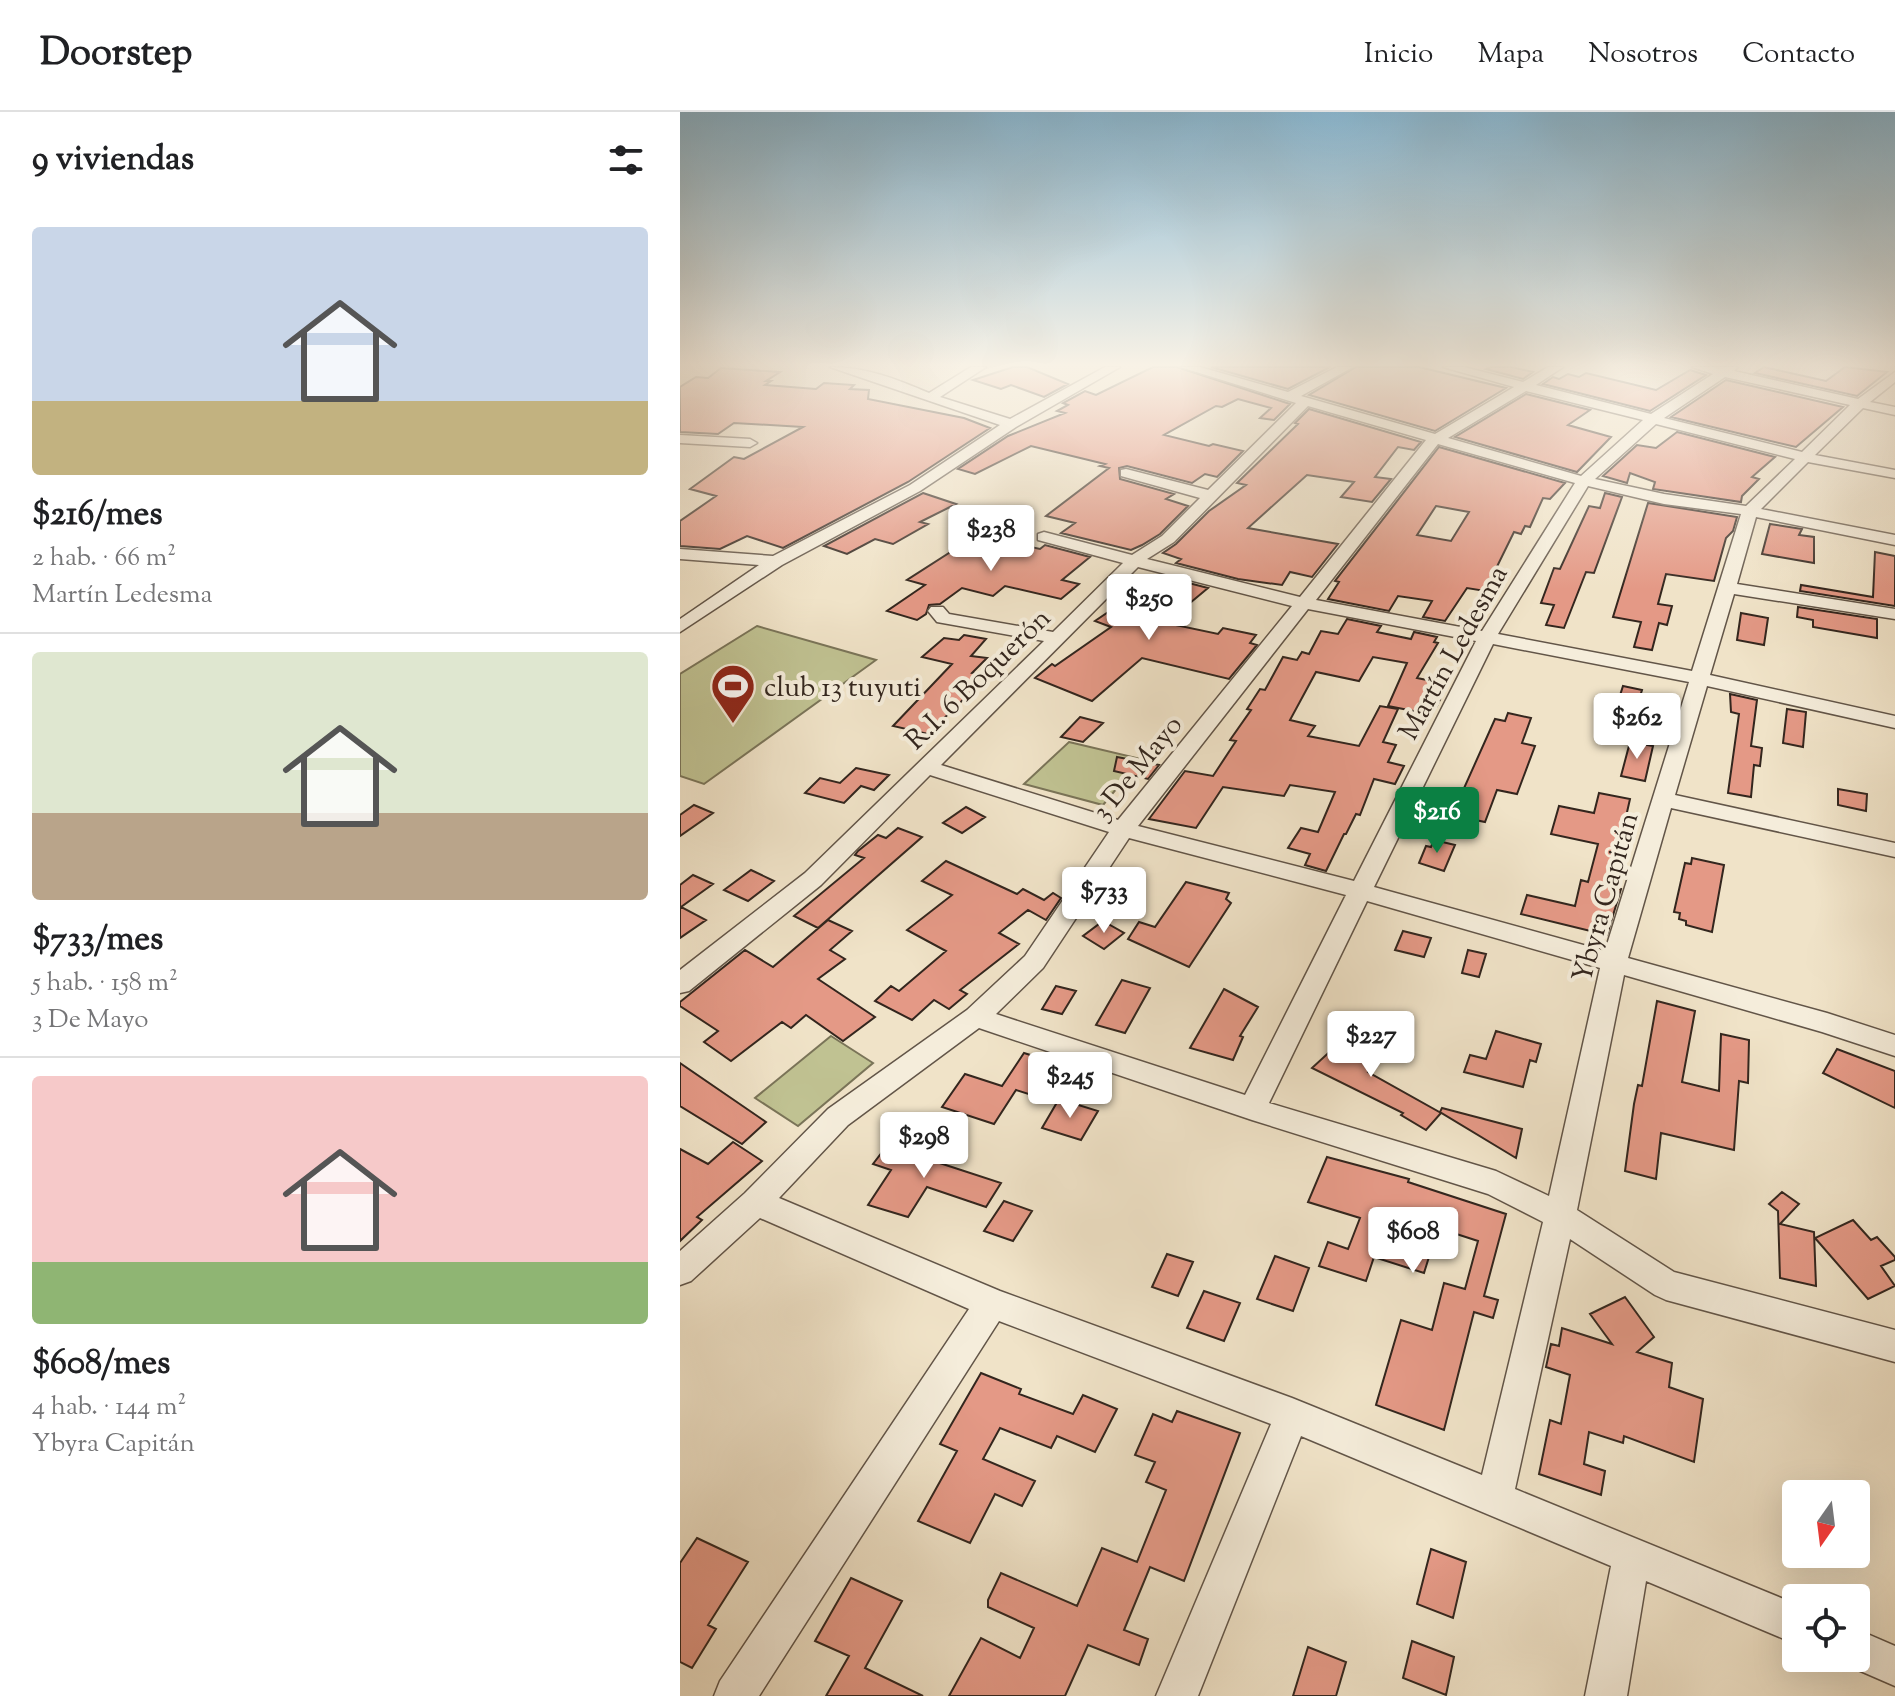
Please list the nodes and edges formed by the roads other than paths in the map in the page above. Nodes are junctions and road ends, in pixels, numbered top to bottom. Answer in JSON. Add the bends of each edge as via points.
{"nodes":[{"id":1,"x":714,"y":441,"type":"edge"},
{"id":2,"x":986,"y":441,"type":"edge"},
{"id":3,"x":1260,"y":441,"type":"edge"},
{"id":4,"x":1433,"y":441,"type":"edge"},
{"id":5,"x":1437,"y":441,"type":"edge"},
{"id":6,"x":1629,"y":441,"type":"edge"},
{"id":7,"x":1740,"y":441,"type":"edge"},
{"id":8,"x":1820,"y":441,"type":"edge"},
{"id":9,"x":750,"y":443,"type":"dead end"},
{"id":10,"x":1803,"y":457,"type":"junction"},
{"id":11,"x":1126,"y":473,"type":"dead end"},
{"id":12,"x":1895,"y":474,"type":"edge"},
{"id":13,"x":1584,"y":481,"type":"junction"},
{"id":14,"x":1211,"y":496,"type":"junction"},
{"id":15,"x":1750,"y":511,"type":"junction"},
{"id":16,"x":1044,"y":537,"type":"dead end"},
{"id":17,"x":1895,"y":540,"type":"edge"},
{"id":18,"x":680,"y":554,"type":"edge"},
{"id":19,"x":1137,"y":559,"type":"junction"},
{"id":20,"x":776,"y":561,"type":"junction"},
{"id":21,"x":1729,"y":588,"type":"junction"},
{"id":22,"x":1302,"y":602,"type":"junction"},
{"id":23,"x":937,"y":611,"type":"dead end"},
{"id":24,"x":1895,"y":614,"type":"edge"},
{"id":25,"x":680,"y":627,"type":"edge"},
{"id":26,"x":1059,"y":638,"type":"junction"},
{"id":27,"x":1486,"y":639,"type":"junction"},
{"id":28,"x":1702,"y":679,"type":"junction"},
{"id":29,"x":1895,"y":722,"type":"edge"},
{"id":30,"x":926,"y":767,"type":"junction"},
{"id":31,"x":1662,"y":799,"type":"junction"},
{"id":32,"x":1123,"y":829,"type":"junction"},
{"id":33,"x":1895,"y":850,"type":"edge"},
{"id":34,"x":1360,"y":891,"type":"junction"},
{"id":35,"x":1613,"y":965,"type":"junction"},
{"id":36,"x":680,"y":984,"type":"edge"},
{"id":37,"x":976,"y":1017,"type":"junction"},
{"id":38,"x":1895,"y":1046,"type":"edge"},
{"id":39,"x":1252,"y":1109,"type":"junction"},
{"id":40,"x":756,"y":1202,"type":"junction"},
{"id":41,"x":1560,"y":1216,"type":"junction"},
{"id":42,"x":680,"y":1271,"type":"edge"},
{"id":43,"x":992,"y":1303,"type":"junction"},
{"id":44,"x":1895,"y":1346,"type":"edge"},
{"id":45,"x":1292,"y":1415,"type":"junction"},
{"id":46,"x":1495,"y":1498,"type":"junction"},
{"id":47,"x":1632,"y":1554,"type":"junction"},
{"id":48,"x":1782,"y":1618,"type":"edge"},
{"id":49,"x":1870,"y":1655,"type":"edge"},
{"id":50,"x":1895,"y":1666,"type":"edge"},
{"id":51,"x":735,"y":1696,"type":"edge"},
{"id":52,"x":1177,"y":1696,"type":"edge"},
{"id":53,"x":1606,"y":1696,"type":"edge"}],
"edges":[{"from":1,"to":9,"type":"street"},
{"from":2,"to":20,"type":"street","via":[[915,488]]},
{"from":3,"to":14,"type":"street","name":"R.I. 6 Boquerón"},
{"from":4,"to":22,"type":"street","name":"3 De Mayo"},
{"from":5,"to":13,"type":"street"},
{"from":6,"to":13,"type":"street","name":"Martín Ledesma"},
{"from":7,"to":10,"type":"street"},
{"from":8,"to":10,"type":"street","name":"Ybyra Capitán"},
{"from":10,"to":12,"type":"street"},
{"from":10,"to":15,"type":"street","name":"Ybyra Capitán"},
{"from":11,"to":14,"type":"street"},
{"from":13,"to":15,"type":"street"},
{"from":13,"to":27,"type":"street","name":"Martín Ledesma"},
{"from":14,"to":19,"type":"street","name":"R.I. 6 Boquerón","via":[[1168,539]]},
{"from":15,"to":17,"type":"street"},
{"from":15,"to":21,"type":"street","name":"Ybyra Capitán"},
{"from":16,"to":19,"type":"street"},
{"from":18,"to":20,"type":"street"},
{"from":19,"to":22,"type":"street"},
{"from":19,"to":26,"type":"street","name":"R.I. 6 Boquerón"},
{"from":20,"to":25,"type":"street"},
{"from":21,"to":24,"type":"street"},
{"from":21,"to":28,"type":"street","name":"Ybyra Capitán"},
{"from":22,"to":27,"type":"street"},
{"from":22,"to":32,"type":"street","name":"3 De Mayo"},
{"from":23,"to":26,"type":"street","via":[[943,618]]},
{"from":26,"to":30,"type":"street","name":"R.I. 6 Boquerón"},
{"from":27,"to":28,"type":"street"},
{"from":27,"to":34,"type":"street","name":"Martín Ledesma"},
{"from":28,"to":29,"type":"street"},
{"from":28,"to":31,"type":"street","name":"Ybyra Capitán"},
{"from":30,"to":32,"type":"street"},
{"from":30,"to":36,"type":"street","name":"R.I. 6 Boquerón","via":[[813,879]]},
{"from":31,"to":33,"type":"street"},
{"from":31,"to":35,"type":"street","name":"Ybyra Capitán"},
{"from":32,"to":34,"type":"street"},
{"from":32,"to":37,"type":"street","name":"3 De Mayo","via":[[1034,962]]},
{"from":34,"to":35,"type":"street"},
{"from":34,"to":39,"type":"street","name":"Martín Ledesma"},
{"from":35,"to":38,"type":"street"},
{"from":35,"to":41,"type":"street","name":"Ybyra Capitán"},
{"from":37,"to":39,"type":"street"},
{"from":37,"to":40,"type":"street","name":"3 De Mayo","via":[[838,1117]]},
{"from":39,"to":41,"type":"street","via":[[1496,1184]]},
{"from":40,"to":42,"type":"street","name":"3 De Mayo"},
{"from":40,"to":43,"type":"street"},
{"from":41,"to":44,"type":"street","via":[[1666,1285]]},
{"from":41,"to":46,"type":"street","name":"Ybyra Capitán"},
{"from":43,"to":45,"type":"street"},
{"from":43,"to":51,"type":"street"},
{"from":45,"to":46,"type":"street"},
{"from":45,"to":52,"type":"street"},
{"from":46,"to":47,"type":"street"},
{"from":47,"to":48,"type":"street"},
{"from":47,"to":53,"type":"street"},
{"from":49,"to":50,"type":"street"}]}
